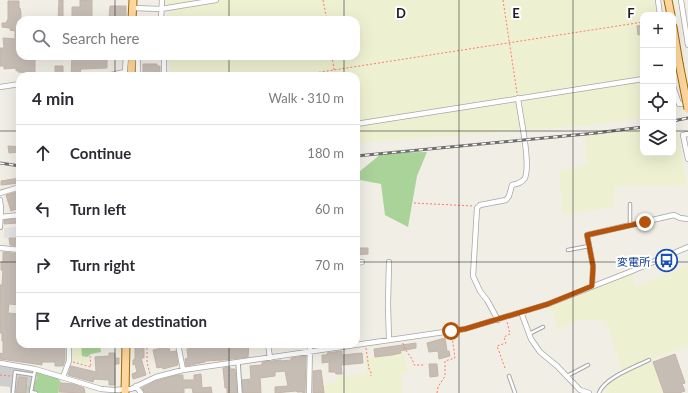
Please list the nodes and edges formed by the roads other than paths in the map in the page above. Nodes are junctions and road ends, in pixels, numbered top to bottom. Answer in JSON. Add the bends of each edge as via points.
{"nodes":[{"id":1,"x":133,"y":0,"type":"edge"},
{"id":2,"x":162,"y":0,"type":"edge"},
{"id":3,"x":216,"y":0,"type":"edge"},
{"id":4,"x":658,"y":0,"type":"edge"},
{"id":5,"x":668,"y":0,"type":"edge"},
{"id":6,"x":681,"y":0,"type":"edge"},
{"id":7,"x":133,"y":8,"type":"junction"},
{"id":8,"x":161,"y":8,"type":"junction"},
{"id":9,"x":660,"y":12,"type":"edge"},
{"id":10,"x":670,"y":12,"type":"edge"},
{"id":11,"x":132,"y":16,"type":"edge"},
{"id":12,"x":161,"y":16,"type":"edge"},
{"id":13,"x":688,"y":44,"type":"edge"},
{"id":14,"x":676,"y":45,"type":"edge"},
{"id":15,"x":127,"y":60,"type":"edge"},
{"id":16,"x":132,"y":60,"type":"edge"},
{"id":17,"x":136,"y":60,"type":"edge"},
{"id":18,"x":164,"y":60,"type":"edge"},
{"id":19,"x":130,"y":72,"type":"edge"},
{"id":20,"x":130,"y":72,"type":"edge"},
{"id":21,"x":131,"y":72,"type":"edge"},
{"id":22,"x":164,"y":72,"type":"edge"},
{"id":23,"x":640,"y":79,"type":"edge"},
{"id":24,"x":16,"y":85,"type":"edge"},
{"id":25,"x":0,"y":87,"type":"edge"},
{"id":26,"x":676,"y":97,"type":"edge"},
{"id":27,"x":518,"y":98,"type":"junction"},
{"id":28,"x":688,"y":103,"type":"edge"},
{"id":29,"x":688,"y":109,"type":"edge"},
{"id":30,"x":360,"y":123,"type":"edge"},
{"id":31,"x":688,"y":134,"type":"edge"},
{"id":32,"x":688,"y":159,"type":"edge"},
{"id":33,"x":16,"y":188,"type":"edge"},
{"id":34,"x":0,"y":193,"type":"edge"},
{"id":35,"x":0,"y":200,"type":"edge"},
{"id":36,"x":630,"y":204,"type":"dead end"},
{"id":37,"x":16,"y":215,"type":"edge"},
{"id":38,"x":1,"y":217,"type":"edge"},
{"id":39,"x":688,"y":219,"type":"edge"},
{"id":40,"x":630,"y":225,"type":"junction"},
{"id":41,"x":0,"y":227,"type":"edge"},
{"id":42,"x":589,"y":245,"type":"junction"},
{"id":43,"x":688,"y":247,"type":"edge"},
{"id":44,"x":0,"y":248,"type":"edge"},
{"id":45,"x":16,"y":250,"type":"edge"},
{"id":46,"x":568,"y":250,"type":"dead end"},
{"id":47,"x":389,"y":262,"type":"dead end"},
{"id":48,"x":592,"y":286,"type":"junction"},
{"id":49,"x":521,"y":312,"type":"junction"},
{"id":50,"x":498,"y":320,"type":"junction"},
{"id":51,"x":543,"y":328,"type":"dead end"},
{"id":52,"x":529,"y":334,"type":"junction"},
{"id":53,"x":389,"y":340,"type":"junction"},
{"id":54,"x":360,"y":344,"type":"edge"},
{"id":55,"x":69,"y":348,"type":"edge"},
{"id":56,"x":126,"y":348,"type":"edge"},
{"id":57,"x":179,"y":348,"type":"edge"},
{"id":58,"x":269,"y":348,"type":"edge"},
{"id":59,"x":310,"y":348,"type":"edge"},
{"id":60,"x":330,"y":348,"type":"edge"},
{"id":61,"x":311,"y":352,"type":"junction"},
{"id":62,"x":270,"y":358,"type":"junction"},
{"id":63,"x":649,"y":360,"type":"dead end"},
{"id":64,"x":238,"y":362,"type":"junction"},
{"id":65,"x":0,"y":363,"type":"edge"},
{"id":66,"x":588,"y":366,"type":"dead end"},
{"id":67,"x":35,"y":369,"type":"junction"},
{"id":68,"x":183,"y":370,"type":"junction"},
{"id":69,"x":34,"y":375,"type":"junction"},
{"id":70,"x":508,"y":376,"type":"dead end"},
{"id":71,"x":566,"y":376,"type":"junction"},
{"id":72,"x":63,"y":377,"type":"junction"},
{"id":73,"x":136,"y":386,"type":"junction"},
{"id":74,"x":125,"y":391,"type":"edge"},
{"id":75,"x":13,"y":393,"type":"edge"},
{"id":76,"x":36,"y":393,"type":"edge"},
{"id":77,"x":141,"y":393,"type":"edge"},
{"id":78,"x":240,"y":393,"type":"edge"},
{"id":79,"x":309,"y":393,"type":"edge"},
{"id":80,"x":514,"y":393,"type":"edge"},
{"id":81,"x":587,"y":393,"type":"edge"},
{"id":82,"x":599,"y":393,"type":"edge"}],
"edges":[{"from":1,"to":7,"type":"main road"},
{"from":2,"to":8,"type":"street"},
{"from":3,"to":8,"type":"street"},
{"from":4,"to":9,"type":"street"},
{"from":5,"to":10,"type":"main road"},
{"from":6,"to":13,"type":"street"},
{"from":7,"to":8,"type":"street"},
{"from":7,"to":11,"type":"main road"},
{"from":8,"to":12,"type":"street"},
{"from":14,"to":29,"type":"main road","bridge":true},
{"from":15,"to":19,"type":"street"},
{"from":16,"to":20,"type":"main road"},
{"from":17,"to":21,"type":"street"},
{"from":18,"to":22,"type":"street"},
{"from":23,"to":27,"type":"street"},
{"from":24,"to":25,"type":"street"},
{"from":26,"to":28,"type":"street","via":[[678,104]]},
{"from":27,"to":30,"type":"street"},
{"from":27,"to":50,"type":"street","via":[[527,163],[525,178],[522,182],[512,185],[506,200],[477,208],[473,276]]},
{"from":31,"to":32,"type":"street","via":[[683,135]]},
{"from":33,"to":34,"type":"street"},
{"from":35,"to":38,"type":"street"},
{"from":36,"to":40,"type":"lane"},
{"from":37,"to":38,"type":"street"},
{"from":38,"to":41,"type":"street"},
{"from":39,"to":40,"type":"street","via":[[674,215]]},
{"from":40,"to":42,"type":"street","via":[[587,235]]},
{"from":42,"to":46,"type":"lane"},
{"from":42,"to":48,"type":"street","via":[[593,266]]},
{"from":43,"to":48,"type":"street"},
{"from":44,"to":45,"type":"street"},
{"from":47,"to":53,"type":"street"},
{"from":48,"to":49,"type":"street"},
{"from":49,"to":50,"type":"street"},
{"from":49,"to":52,"type":"street"},
{"from":50,"to":53,"type":"street","via":[[465,329]]},
{"from":51,"to":52,"type":"lane"},
{"from":52,"to":71,"type":"street","via":[[542,354]]},
{"from":53,"to":54,"type":"street"},
{"from":55,"to":72,"type":"street"},
{"from":56,"to":74,"type":"main road"},
{"from":57,"to":68,"type":"street"},
{"from":58,"to":62,"type":"street"},
{"from":59,"to":61,"type":"street"},
{"from":60,"to":61,"type":"street"},
{"from":61,"to":62,"type":"street"},
{"from":61,"to":79,"type":"street"},
{"from":62,"to":64,"type":"street"},
{"from":63,"to":82,"type":"lane","via":[[610,380]]},
{"from":64,"to":68,"type":"street"},
{"from":64,"to":78,"type":"street"},
{"from":65,"to":67,"type":"street"},
{"from":66,"to":71,"type":"lane"},
{"from":67,"to":69,"type":"lane"},
{"from":67,"to":72,"type":"street"},
{"from":68,"to":73,"type":"street"},
{"from":69,"to":75,"type":"lane","via":[[14,372]]},
{"from":69,"to":76,"type":"lane","via":[[31,392]]},
{"from":70,"to":80,"type":"lane"},
{"from":71,"to":81,"type":"street","via":[[580,390]]},
{"from":72,"to":74,"type":"street","via":[[101,389]]},
{"from":73,"to":74,"type":"street"},
{"from":73,"to":77,"type":"street"}]}
